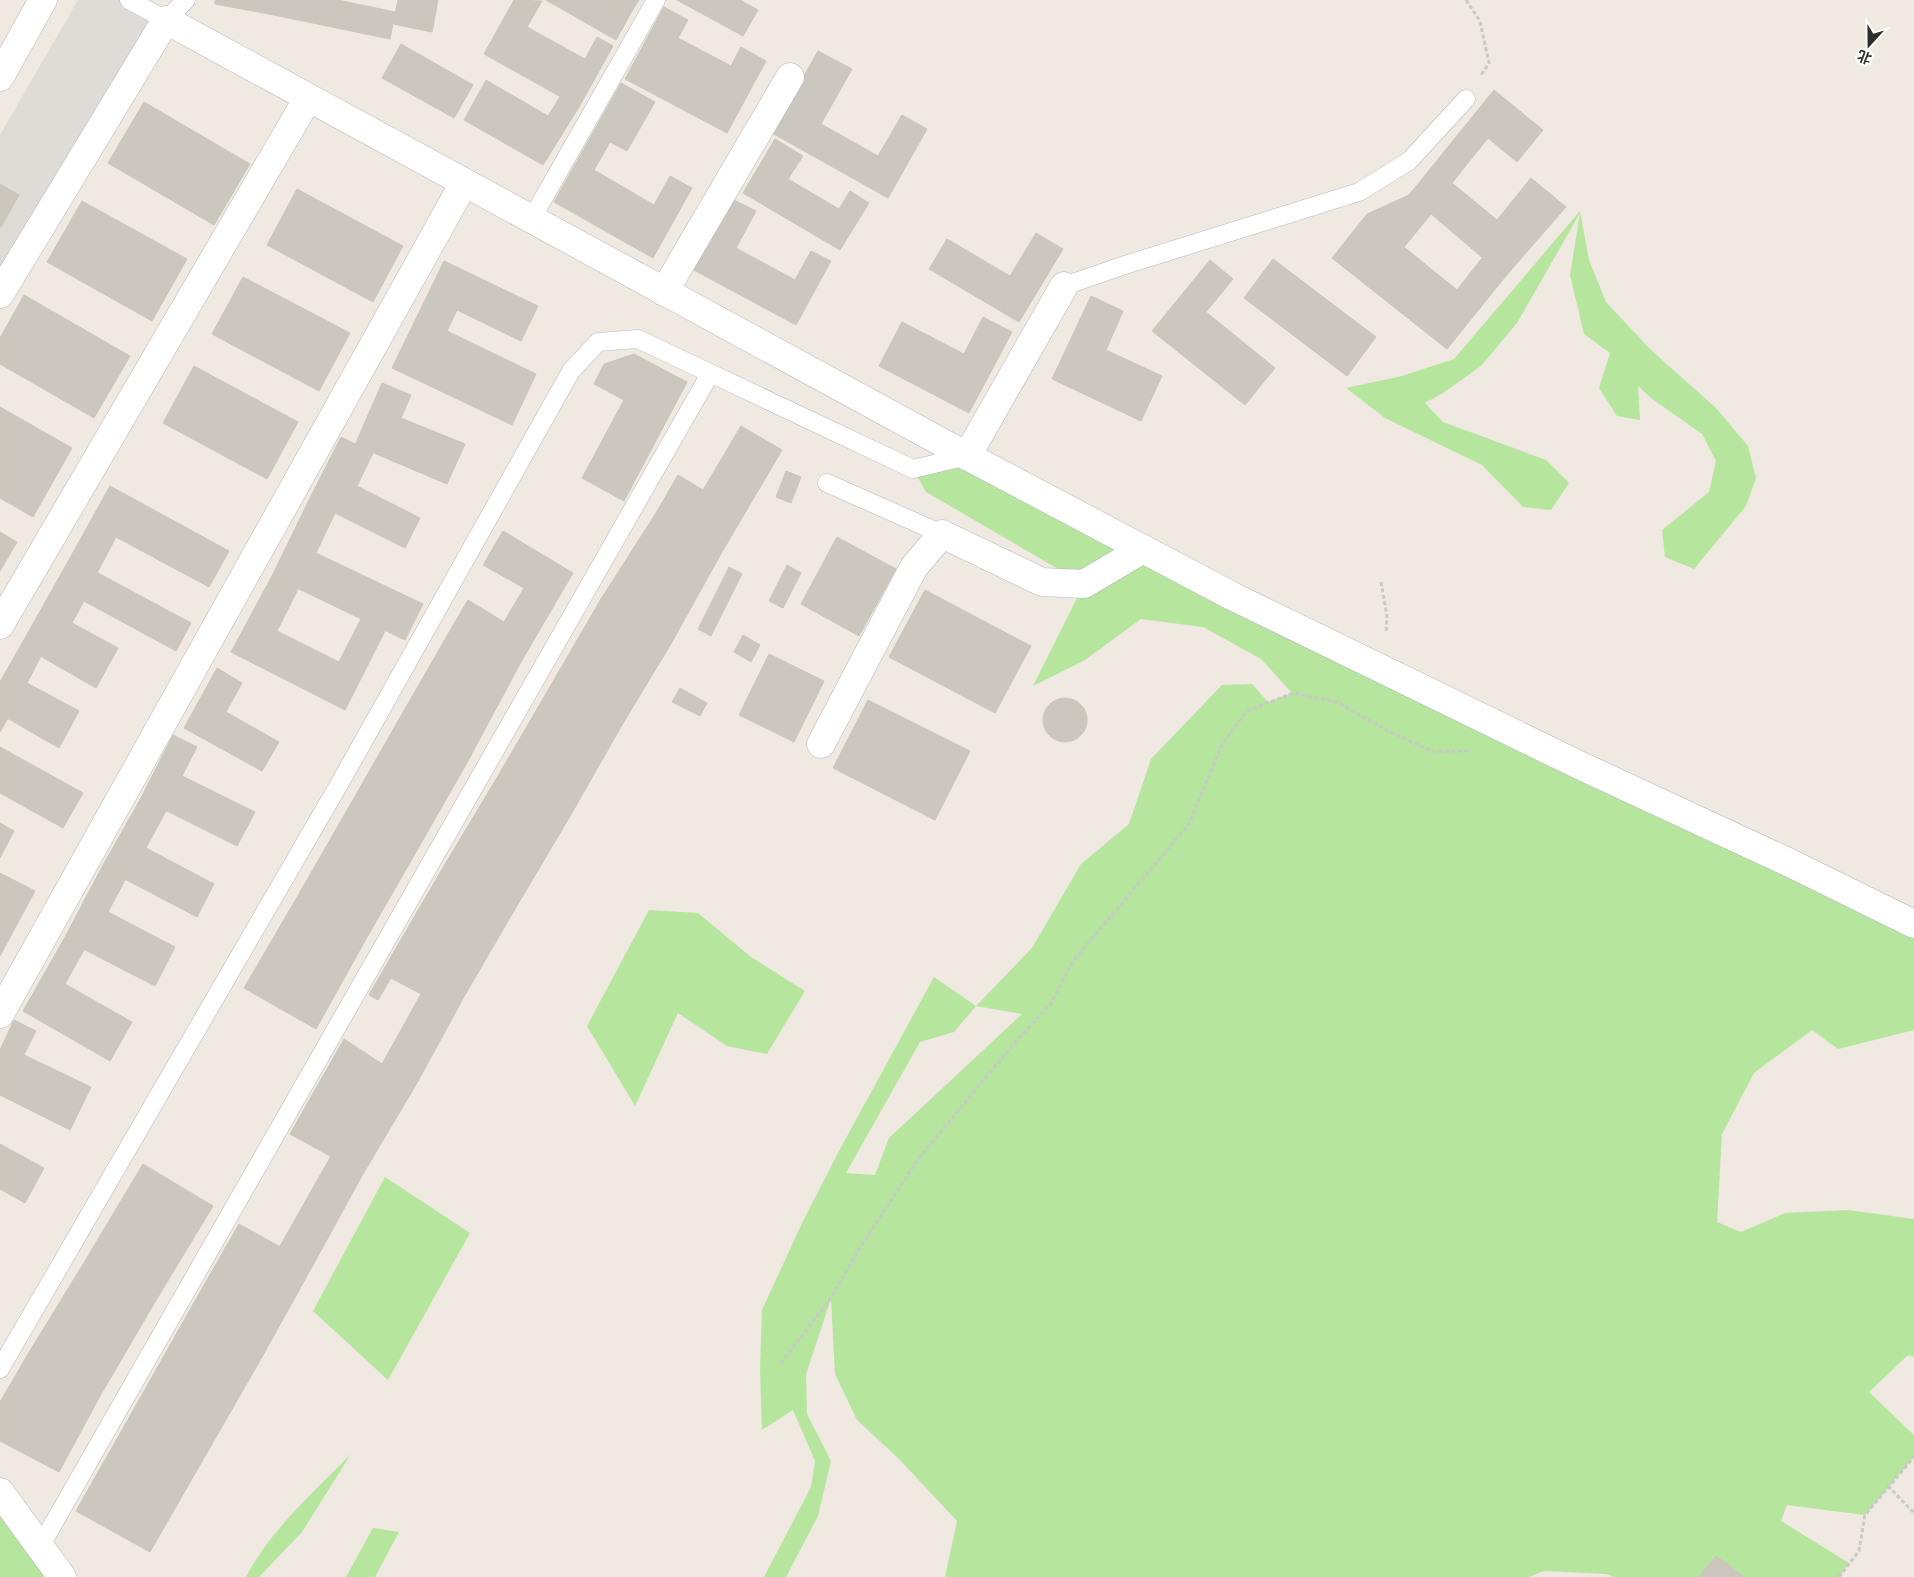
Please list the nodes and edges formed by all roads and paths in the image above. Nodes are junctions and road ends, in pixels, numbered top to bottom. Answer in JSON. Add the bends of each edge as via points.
{"nodes":[{"id":1,"x":43,"y":0,"type":"edge"},
{"id":2,"x":129,"y":0,"type":"edge"},
{"id":3,"x":186,"y":0,"type":"edge"},
{"id":4,"x":656,"y":0,"type":"edge"},
{"id":5,"x":1466,"y":0,"type":"edge"},
{"id":6,"x":166,"y":20,"type":"junction"},
{"id":7,"x":0,"y":77,"type":"edge"},
{"id":8,"x":790,"y":78,"type":"dead end"},
{"id":9,"x":308,"y":98,"type":"junction"},
{"id":10,"x":1466,"y":99,"type":"joint"},
{"id":11,"x":464,"y":183,"type":"junction"},
{"id":12,"x":531,"y":220,"type":"junction"},
{"id":13,"x":1064,"y":286,"type":"joint"},
{"id":14,"x":664,"y":292,"type":"junction"},
{"id":15,"x":0,"y":294,"type":"edge"},
{"id":16,"x":710,"y":374,"type":"junction"},
{"id":17,"x":967,"y":456,"type":"junction"},
{"id":18,"x":827,"y":483,"type":"dead end"},
{"id":19,"x":942,"y":534,"type":"junction"},
{"id":20,"x":1143,"y":549,"type":"junction"},
{"id":21,"x":1381,"y":582,"type":"dead end"},
{"id":22,"x":0,"y":625,"type":"edge"},
{"id":23,"x":1378,"y":667,"type":"junction"},
{"id":24,"x":1498,"y":726,"type":"junction"},
{"id":25,"x":821,"y":744,"type":"dead end"},
{"id":26,"x":1914,"y":924,"type":"edge"},
{"id":27,"x":0,"y":1014,"type":"edge"},
{"id":28,"x":781,"y":1363,"type":"dead end"},
{"id":29,"x":0,"y":1369,"type":"edge"},
{"id":30,"x":1914,"y":1457,"type":"edge"},
{"id":31,"x":1888,"y":1486,"type":"junction"},
{"id":32,"x":0,"y":1492,"type":"edge"},
{"id":33,"x":1914,"y":1513,"type":"edge"},
{"id":34,"x":40,"y":1547,"type":"junction"},
{"id":35,"x":62,"y":1577,"type":"edge"},
{"id":36,"x":1839,"y":1577,"type":"edge"}],
"edges":[{"from":1,"to":7,"type":"street"},
{"from":2,"to":6,"type":"lane"},
{"from":3,"to":6,"type":"lane"},
{"from":4,"to":12,"type":"lane"},
{"from":5,"to":10,"type":"path","via":[[1480,21],[1489,63]]},
{"from":6,"to":9,"type":"street"},
{"from":6,"to":15,"type":"street"},
{"from":8,"to":14,"type":"street"},
{"from":9,"to":11,"type":"street"},
{"from":9,"to":22,"type":"street"},
{"from":10,"to":13,"type":"lane","via":[[1410,161],[1359,192]]},
{"from":11,"to":12,"type":"street"},
{"from":11,"to":27,"type":"street"},
{"from":12,"to":14,"type":"street"},
{"from":13,"to":17,"type":"street"},
{"from":14,"to":17,"type":"street"},
{"from":16,"to":17,"type":"lane","via":[[912,469]]},
{"from":16,"to":29,"type":"lane","via":[[638,339],[598,342],[571,371],[340,781]]},
{"from":16,"to":34,"type":"lane"},
{"from":17,"to":20,"type":"street"},
{"from":18,"to":19,"type":"lane"},
{"from":19,"to":20,"type":"street","via":[[1042,582],[1084,584]]},
{"from":19,"to":25,"type":"street","via":[[914,567]]},
{"from":20,"to":23,"type":"street"},
{"from":21,"to":23,"type":"path","via":[[1387,616],[1386,641]]},
{"from":23,"to":24,"type":"street"},
{"from":24,"to":26,"type":"street"},
{"from":24,"to":28,"type":"path","via":[[1470,751],[1434,752],[1337,702],[1292,693],[1247,711],[1222,744],[1189,824],[1073,961],[1050,1005],[918,1158],[831,1298]]},
{"from":30,"to":31,"type":"path"},
{"from":31,"to":33,"type":"path"},
{"from":31,"to":36,"type":"path","via":[[1865,1515],[1859,1551]]},
{"from":32,"to":34,"type":"street"},
{"from":34,"to":35,"type":"street"}]}
